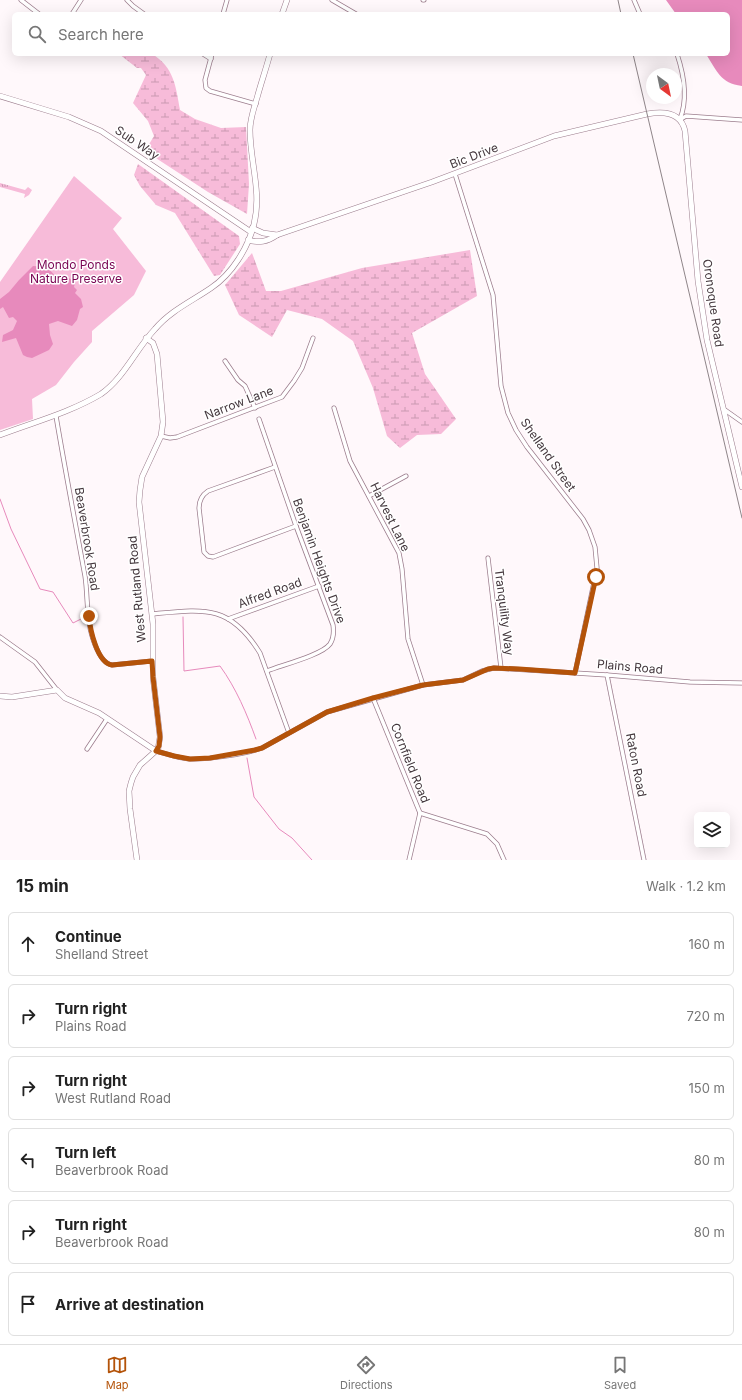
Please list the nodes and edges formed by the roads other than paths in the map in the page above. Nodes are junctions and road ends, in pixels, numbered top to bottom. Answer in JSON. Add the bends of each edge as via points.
{"nodes":[{"id":1,"x":21,"y":0,"type":"edge"},
{"id":2,"x":81,"y":0,"type":"edge"},
{"id":3,"x":127,"y":0,"type":"edge"},
{"id":4,"x":227,"y":0,"type":"edge"},
{"id":5,"x":288,"y":0,"type":"edge"},
{"id":6,"x":332,"y":0,"type":"edge"},
{"id":7,"x":634,"y":0,"type":"edge"},
{"id":8,"x":36,"y":12,"type":"edge"},
{"id":9,"x":73,"y":12,"type":"edge"},
{"id":10,"x":141,"y":12,"type":"edge"},
{"id":11,"x":224,"y":12,"type":"edge"},
{"id":12,"x":283,"y":12,"type":"edge"},
{"id":13,"x":353,"y":12,"type":"edge"},
{"id":14,"x":639,"y":12,"type":"edge"},
{"id":15,"x":206,"y":56,"type":"edge"},
{"id":16,"x":211,"y":56,"type":"edge"},
{"id":17,"x":269,"y":56,"type":"edge"},
{"id":18,"x":677,"y":56,"type":"edge"},
{"id":19,"x":210,"y":59,"type":"junction"},
{"id":20,"x":0,"y":96,"type":"edge"},
{"id":21,"x":256,"y":104,"type":"junction"},
{"id":22,"x":680,"y":119,"type":"junction"},
{"id":23,"x":742,"y":120,"type":"edge"},
{"id":24,"x":455,"y":174,"type":"junction"},
{"id":25,"x":252,"y":230,"type":"junction"},
{"id":26,"x":277,"y":235,"type":"junction"},
{"id":27,"x":248,"y":240,"type":"junction"},
{"id":28,"x":146,"y":338,"type":"junction"},
{"id":29,"x":313,"y":338,"type":"dead end"},
{"id":30,"x":225,"y":361,"type":"dead end"},
{"id":31,"x":255,"y":408,"type":"junction"},
{"id":32,"x":334,"y":408,"type":"dead end"},
{"id":33,"x":725,"y":410,"type":"junction"},
{"id":34,"x":56,"y":416,"type":"junction"},
{"id":35,"x":259,"y":419,"type":"dead end"},
{"id":36,"x":742,"y":422,"type":"edge"},
{"id":37,"x":0,"y":435,"type":"edge"},
{"id":38,"x":161,"y":436,"type":"junction"},
{"id":39,"x":275,"y":467,"type":"junction"},
{"id":40,"x":406,"y":476,"type":"dead end"},
{"id":41,"x":742,"y":487,"type":"edge"},
{"id":42,"x":369,"y":496,"type":"junction"},
{"id":43,"x":296,"y":526,"type":"junction"},
{"id":44,"x":488,"y":558,"type":"dead end"},
{"id":45,"x":319,"y":586,"type":"junction"},
{"id":46,"x":152,"y":614,"type":"junction"},
{"id":47,"x":228,"y":619,"type":"junction"},
{"id":48,"x":0,"y":637,"type":"edge"},
{"id":49,"x":152,"y":661,"type":"junction"},
{"id":50,"x":501,"y":668,"type":"junction"},
{"id":51,"x":267,"y":670,"type":"junction"},
{"id":52,"x":575,"y":673,"type":"junction"},
{"id":53,"x":607,"y":675,"type":"junction"},
{"id":54,"x":742,"y":683,"type":"edge"},
{"id":55,"x":423,"y":685,"type":"junction"},
{"id":56,"x":57,"y":690,"type":"junction"},
{"id":57,"x":0,"y":696,"type":"edge"},
{"id":58,"x":373,"y":698,"type":"junction"},
{"id":59,"x":107,"y":719,"type":"junction"},
{"id":60,"x":289,"y":733,"type":"junction"},
{"id":61,"x":87,"y":749,"type":"dead end"},
{"id":62,"x":156,"y":751,"type":"junction"},
{"id":63,"x":420,"y":813,"type":"junction"},
{"id":64,"x":138,"y":860,"type":"edge"},
{"id":65,"x":409,"y":860,"type":"edge"},
{"id":66,"x":504,"y":860,"type":"edge"},
{"id":67,"x":644,"y":860,"type":"edge"}],
"edges":[{"from":1,"to":8,"type":"street"},
{"from":2,"to":9,"type":"street"},
{"from":3,"to":10,"type":"street"},
{"from":4,"to":11,"type":"street"},
{"from":5,"to":12,"type":"main road"},
{"from":6,"to":13,"type":"street"},
{"from":7,"to":14,"type":"street"},
{"from":15,"to":19,"type":"street"},
{"from":16,"to":19,"type":"street"},
{"from":17,"to":21,"type":"main road"},
{"from":18,"to":22,"type":"street","via":[[685,93]]},
{"from":19,"to":21,"type":"street","via":[[205,83],[207,90]]},
{"from":20,"to":25,"type":"main road","name":"Sub Way","via":[[69,117],[101,131]]},
{"from":21,"to":25,"type":"main road","via":[[250,126],[257,189]]},
{"from":22,"to":23,"type":"street","via":[[686,116]]},
{"from":22,"to":24,"type":"main road","name":"Bic Drive","via":[[670,114],[654,112],[587,127],[542,140]]},
{"from":22,"to":33,"type":"main road","name":"Oronoque Road","via":[[685,131],[699,287],[708,344]]},
{"from":24,"to":26,"type":"main road","name":"Bic Drive"},
{"from":24,"to":52,"type":"street","name":"Shelland Street","via":[[493,295],[501,386],[508,413],[524,442],[583,519],[596,547],[596,577]]},
{"from":25,"to":26,"type":"main road"},
{"from":25,"to":27,"type":"main road"},
{"from":26,"to":27,"type":"main road","name":"Bic Drive","via":[[261,242]]},
{"from":27,"to":28,"type":"main road","via":[[236,262],[221,280],[170,315]]},
{"from":28,"to":34,"type":"main road","via":[[108,388]]},
{"from":28,"to":38,"type":"main road","name":"West Rutland Road","via":[[154,345],[158,358],[163,422]]},
{"from":29,"to":31,"type":"street","name":"Narrow Lane","via":[[302,368],[282,397]]},
{"from":30,"to":31,"type":"street","via":[[245,386]]},
{"from":31,"to":38,"type":"street","name":"Narrow Lane","via":[[177,437]]},
{"from":32,"to":42,"type":"street","name":"Harvest Lane","via":[[350,461]]},
{"from":33,"to":36,"type":"street"},
{"from":33,"to":41,"type":"main road","name":"Oronoque Road"},
{"from":34,"to":37,"type":"main road"},
{"from":34,"to":49,"type":"street","name":"Beaverbrook Road","via":[[85,578],[92,637],[107,664]]},
{"from":35,"to":39,"type":"street","name":"Benjamin Heights Drive"},
{"from":38,"to":46,"type":"main road","name":"West Rutland Road","via":[[142,477],[139,495]]},
{"from":39,"to":43,"type":"street","name":"Benjamin Heights Drive"},
{"from":39,"to":43,"type":"street","via":[[208,491],[202,497],[199,508],[204,552],[213,557]]},
{"from":40,"to":42,"type":"street"},
{"from":42,"to":55,"type":"street","name":"Harvest Lane","via":[[400,558],[408,639]]},
{"from":43,"to":45,"type":"street","name":"Benjamin Heights Drive"},
{"from":44,"to":50,"type":"street","name":"Tranquility Way"},
{"from":45,"to":47,"type":"street","name":"Alfred Road"},
{"from":45,"to":51,"type":"street","name":"Benjamin Heights Drive","via":[[334,625],[330,644],[316,654]]},
{"from":46,"to":47,"type":"street","via":[[196,610]]},
{"from":46,"to":49,"type":"main road","name":"West Rutland Road"},
{"from":47,"to":51,"type":"street","via":[[239,626],[254,643]]},
{"from":48,"to":56,"type":"street","via":[[35,662]]},
{"from":49,"to":62,"type":"main road","name":"West Rutland Road","via":[[160,737]]},
{"from":50,"to":52,"type":"street","name":"Plains Road"},
{"from":50,"to":55,"type":"street","name":"Plains Road","via":[[488,669],[463,680]]},
{"from":51,"to":60,"type":"street"},
{"from":52,"to":53,"type":"street","name":"Plains Road"},
{"from":53,"to":54,"type":"street","name":"Plains Road","via":[[690,682]]},
{"from":53,"to":67,"type":"street","name":"Raton Road"},
{"from":55,"to":58,"type":"street","name":"Plains Road"},
{"from":56,"to":57,"type":"main road"},
{"from":56,"to":59,"type":"main road","name":"Plains Road","via":[[65,698]]},
{"from":58,"to":60,"type":"street","name":"Plains Road","via":[[327,712]]},
{"from":58,"to":63,"type":"street","name":"Cornfield Road"},
{"from":59,"to":61,"type":"street"},
{"from":59,"to":62,"type":"main road","name":"Plains Road"},
{"from":60,"to":62,"type":"street","name":"Plains Road","via":[[262,748],[210,758],[190,759]]},
{"from":62,"to":64,"type":"main road","via":[[140,765],[131,783],[130,809]]},
{"from":63,"to":65,"type":"street","name":"Cornfield Road"},
{"from":63,"to":66,"type":"street","via":[[487,834],[497,844]]}]}
